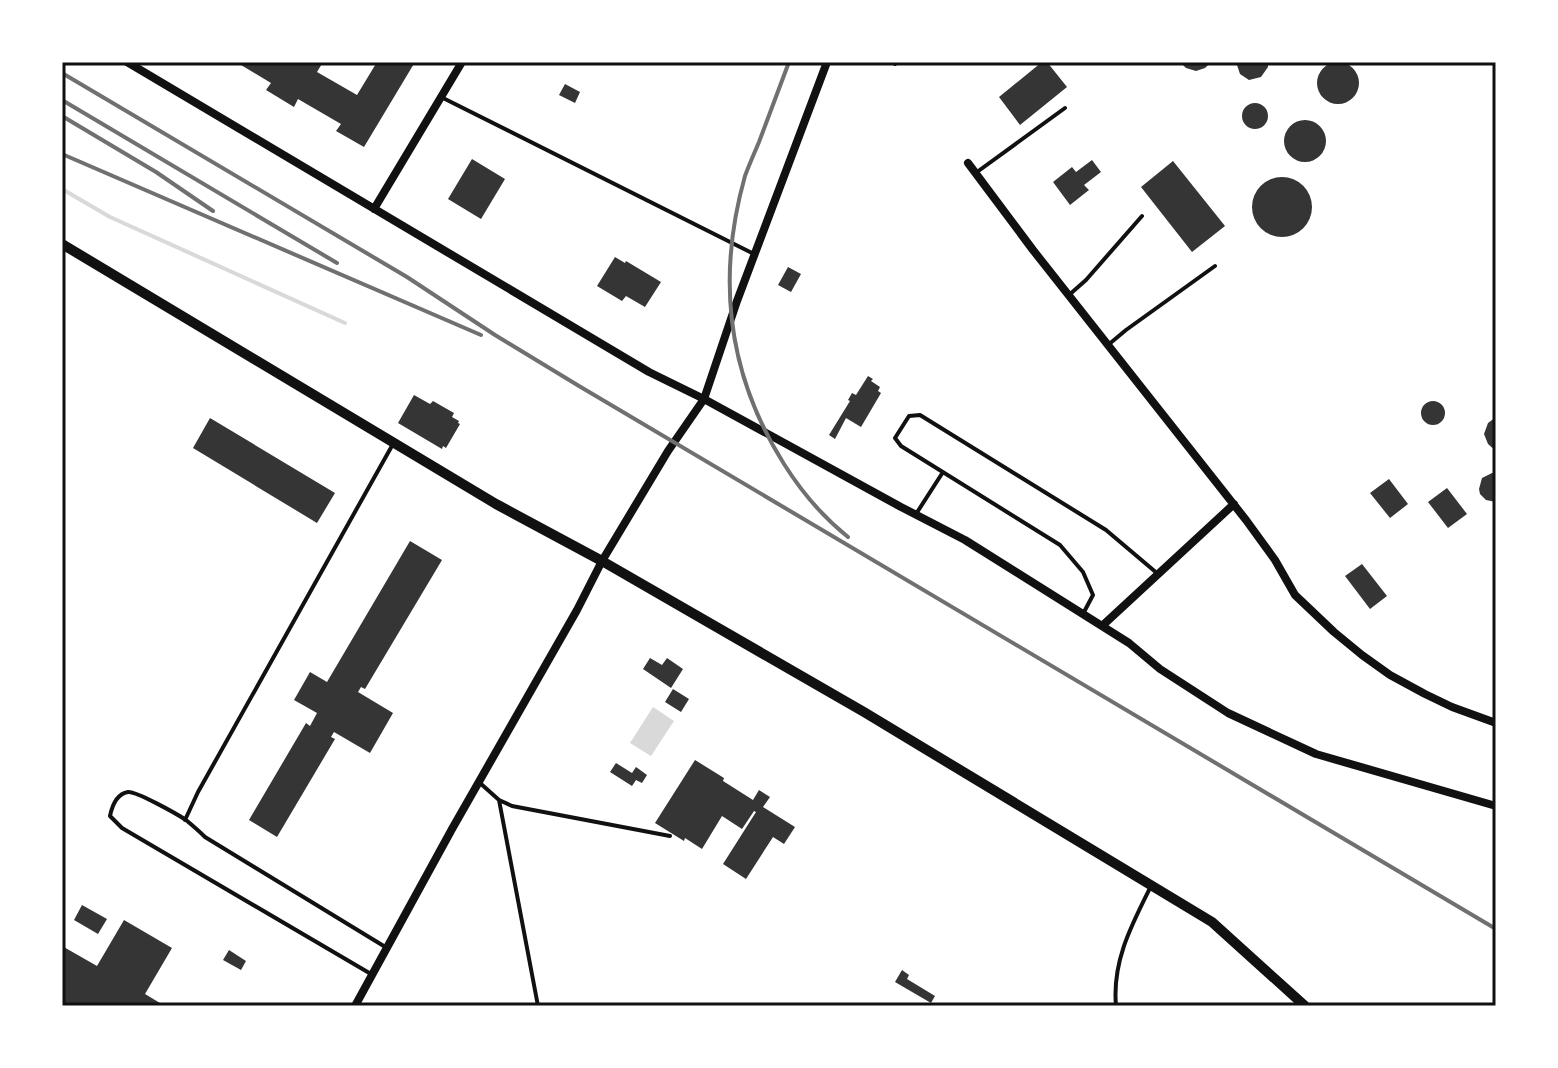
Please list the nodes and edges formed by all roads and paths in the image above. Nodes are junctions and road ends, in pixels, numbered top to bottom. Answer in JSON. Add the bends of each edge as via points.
{"nodes":[{"id":1,"x":127,"y":62,"type":"edge"},
{"id":2,"x":462,"y":62,"type":"edge"},
{"id":3,"x":827,"y":62,"type":"edge"},
{"id":4,"x":441,"y":97,"type":"junction"},
{"id":5,"x":1065,"y":108,"type":"dead end"},
{"id":6,"x":968,"y":163,"type":"dead end"},
{"id":7,"x":975,"y":173,"type":"junction"},
{"id":8,"x":374,"y":209,"type":"junction"},
{"id":9,"x":1142,"y":216,"type":"dead end"},
{"id":10,"x":62,"y":244,"type":"edge"},
{"id":11,"x":755,"y":254,"type":"junction"},
{"id":12,"x":1215,"y":266,"type":"dead end"},
{"id":13,"x":1069,"y":295,"type":"junction"},
{"id":14,"x":1108,"y":345,"type":"junction"},
{"id":15,"x":704,"y":399,"type":"junction"},
{"id":16,"x":394,"y":442,"type":"junction"},
{"id":17,"x":943,"y":472,"type":"junction"},
{"id":18,"x":1234,"y":504,"type":"junction"},
{"id":19,"x":916,"y":515,"type":"junction"},
{"id":20,"x":602,"y":561,"type":"junction"},
{"id":21,"x":1158,"y":574,"type":"junction"},
{"id":22,"x":1082,"y":614,"type":"junction"},
{"id":23,"x":1102,"y":626,"type":"junction"},
{"id":24,"x":1496,"y":723,"type":"edge"},
{"id":25,"x":479,"y":782,"type":"junction"},
{"id":26,"x":499,"y":800,"type":"junction"},
{"id":27,"x":1496,"y":806,"type":"edge"},
{"id":28,"x":185,"y":820,"type":"junction"},
{"id":29,"x":670,"y":836,"type":"dead end"},
{"id":30,"x":1151,"y":885,"type":"junction"},
{"id":31,"x":387,"y":948,"type":"junction"},
{"id":32,"x":372,"y":975,"type":"junction"},
{"id":33,"x":355,"y":1006,"type":"edge"},
{"id":34,"x":538,"y":1006,"type":"edge"},
{"id":35,"x":1116,"y":1006,"type":"edge"},
{"id":36,"x":1305,"y":1006,"type":"edge"}],
"edges":[{"from":1,"to":8,"type":"street"},
{"from":2,"to":4,"type":"street"},
{"from":3,"to":11,"type":"street"},
{"from":4,"to":8,"type":"street"},
{"from":4,"to":11,"type":"lane"},
{"from":5,"to":7,"type":"lane"},
{"from":6,"to":7,"type":"street"},
{"from":7,"to":13,"type":"street"},
{"from":8,"to":15,"type":"street","via":[[649,372]]},
{"from":9,"to":13,"type":"lane"},
{"from":10,"to":16,"type":"street"},
{"from":11,"to":15,"type":"street"},
{"from":12,"to":14,"type":"lane"},
{"from":13,"to":14,"type":"street"},
{"from":14,"to":18,"type":"street"},
{"from":15,"to":19,"type":"street"},
{"from":15,"to":20,"type":"street"},
{"from":16,"to":20,"type":"street"},
{"from":16,"to":28,"type":"lane"},
{"from":17,"to":19,"type":"lane"},
{"from":17,"to":21,"type":"lane","via":[[895,438],[909,416],[920,415],[1106,530]]},
{"from":17,"to":22,"type":"lane","via":[[1060,545],[1083,572],[1093,595]]},
{"from":18,"to":21,"type":"street"},
{"from":18,"to":24,"type":"street","via":[[1295,595],[1334,632],[1390,675]]},
{"from":19,"to":22,"type":"street"},
{"from":20,"to":25,"type":"street"},
{"from":20,"to":30,"type":"street"},
{"from":21,"to":23,"type":"street"},
{"from":22,"to":23,"type":"street"},
{"from":23,"to":27,"type":"street","via":[[1228,713],[1316,754]]},
{"from":25,"to":26,"type":"lane"},
{"from":25,"to":31,"type":"street"},
{"from":26,"to":29,"type":"lane"},
{"from":26,"to":34,"type":"lane"},
{"from":28,"to":31,"type":"lane"},
{"from":28,"to":32,"type":"lane","via":[[126,792],[110,816],[122,828]]},
{"from":30,"to":35,"type":"lane","via":[[1122,945]]},
{"from":30,"to":36,"type":"street","via":[[1212,922]]},
{"from":31,"to":32,"type":"street"},
{"from":32,"to":33,"type":"street"}]}
